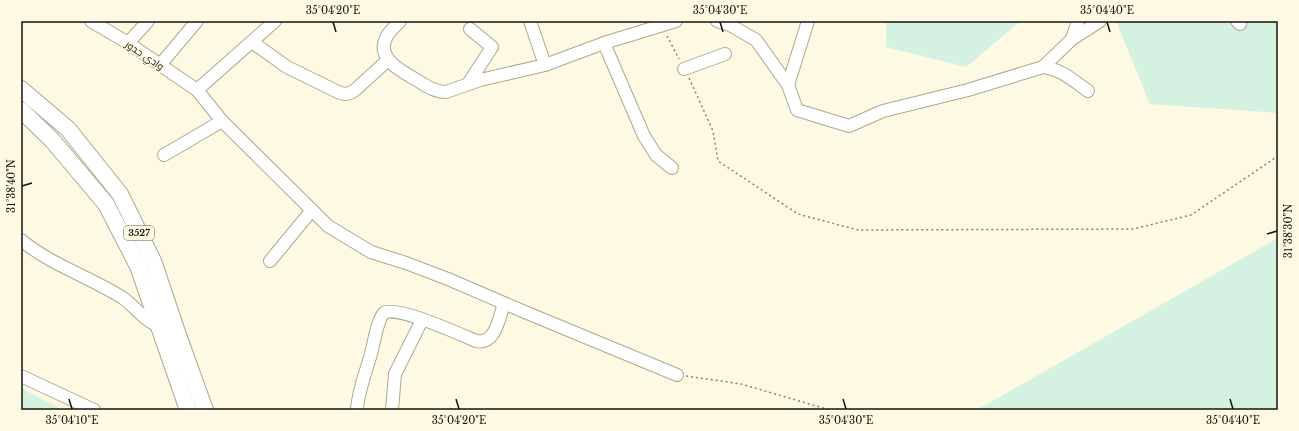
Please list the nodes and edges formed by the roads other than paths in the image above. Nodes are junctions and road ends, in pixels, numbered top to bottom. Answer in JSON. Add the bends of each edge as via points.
{"nodes":[{"id":1,"x":91,"y":21,"type":"edge"},
{"id":2,"x":148,"y":21,"type":"edge"},
{"id":3,"x":197,"y":21,"type":"edge"},
{"id":4,"x":276,"y":21,"type":"edge"},
{"id":5,"x":400,"y":21,"type":"edge"},
{"id":6,"x":530,"y":21,"type":"edge"},
{"id":7,"x":676,"y":21,"type":"edge"},
{"id":8,"x":717,"y":21,"type":"edge"},
{"id":9,"x":808,"y":21,"type":"edge"},
{"id":10,"x":1078,"y":21,"type":"edge"},
{"id":11,"x":1100,"y":21,"type":"edge"},
{"id":12,"x":470,"y":29,"type":"dead end"},
{"id":13,"x":1072,"y":39,"type":"junction"},
{"id":14,"x":252,"y":42,"type":"junction"},
{"id":15,"x":128,"y":43,"type":"junction"},
{"id":16,"x":604,"y":43,"type":"junction"},
{"id":17,"x":725,"y":54,"type":"dead end"},
{"id":18,"x":388,"y":60,"type":"junction"},
{"id":19,"x":160,"y":65,"type":"junction"},
{"id":20,"x":545,"y":65,"type":"junction"},
{"id":21,"x":1043,"y":67,"type":"junction"},
{"id":22,"x":684,"y":69,"type":"road end"},
{"id":23,"x":468,"y":84,"type":"junction"},
{"id":24,"x":788,"y":85,"type":"junction"},
{"id":25,"x":21,"y":89,"type":"edge"},
{"id":26,"x":197,"y":90,"type":"junction"},
{"id":27,"x":1088,"y":91,"type":"dead end"},
{"id":28,"x":21,"y":110,"type":"edge"},
{"id":29,"x":222,"y":121,"type":"junction"},
{"id":30,"x":164,"y":155,"type":"dead end"},
{"id":31,"x":672,"y":168,"type":"dead end"},
{"id":32,"x":312,"y":210,"type":"junction"},
{"id":33,"x":21,"y":240,"type":"edge"},
{"id":34,"x":270,"y":261,"type":"dead end"},
{"id":35,"x":504,"y":304,"type":"junction"},
{"id":36,"x":422,"y":320,"type":"junction"},
{"id":37,"x":160,"y":326,"type":"junction"},
{"id":38,"x":677,"y":375,"type":"road end"},
{"id":39,"x":21,"y":376,"type":"edge"},
{"id":40,"x":94,"y":410,"type":"edge"},
{"id":41,"x":188,"y":410,"type":"edge"},
{"id":42,"x":205,"y":410,"type":"edge"},
{"id":43,"x":358,"y":410,"type":"edge"},
{"id":44,"x":392,"y":410,"type":"edge"}],
"edges":[{"from":1,"to":15,"type":"street","name":"وادي جدور"},
{"from":2,"to":15,"type":"street"},
{"from":3,"to":19,"type":"street"},
{"from":4,"to":14,"type":"street"},
{"from":5,"to":18,"type":"street","via":[[385,41],[384,48]]},
{"from":6,"to":20,"type":"street"},
{"from":7,"to":16,"type":"street"},
{"from":8,"to":24,"type":"street","via":[[730,25],[756,40]]},
{"from":9,"to":24,"type":"street"},
{"from":10,"to":13,"type":"street"},
{"from":11,"to":13,"type":"street"},
{"from":12,"to":23,"type":"street","via":[[492,47]]},
{"from":13,"to":21,"type":"street"},
{"from":14,"to":18,"type":"street","via":[[287,67],[344,94],[355,90]]},
{"from":14,"to":26,"type":"street"},
{"from":15,"to":19,"type":"street","name":"وادي جدور"},
{"from":16,"to":20,"type":"street"},
{"from":16,"to":31,"type":"street","via":[[644,136],[656,155]]},
{"from":17,"to":22,"type":"street"},
{"from":18,"to":23,"type":"street","via":[[396,68],[436,91],[446,92]]},
{"from":19,"to":26,"type":"street","name":"وادي جدور"},
{"from":20,"to":23,"type":"street"},
{"from":21,"to":24,"type":"street","via":[[968,90],[883,111],[849,126],[797,110]]},
{"from":21,"to":27,"type":"street","via":[[1062,73]]},
{"from":25,"to":42,"type":"main road","number":"3527","via":[[68,129],[120,194],[153,261]]},
{"from":26,"to":29,"type":"street","name":"وادي جدور"},
{"from":28,"to":37,"type":"main road","number":"3527","via":[[52,140],[106,204],[138,266]]},
{"from":29,"to":30,"type":"street"},
{"from":29,"to":32,"type":"street","name":"وادي جدور"},
{"from":32,"to":34,"type":"street"},
{"from":32,"to":35,"type":"street","name":"وادي جدور","via":[[328,226],[371,252],[448,279]]},
{"from":33,"to":37,"type":"street","via":[[44,256],[124,299],[152,323]]},
{"from":35,"to":36,"type":"street","via":[[493,334],[485,341],[476,341]]},
{"from":35,"to":38,"type":"street","name":"وادي جدور"},
{"from":36,"to":43,"type":"street","via":[[401,313],[387,312],[382,316],[364,378]]},
{"from":36,"to":44,"type":"street","via":[[395,374]]},
{"from":37,"to":41,"type":"main road"},
{"from":39,"to":40,"type":"street"}]}
